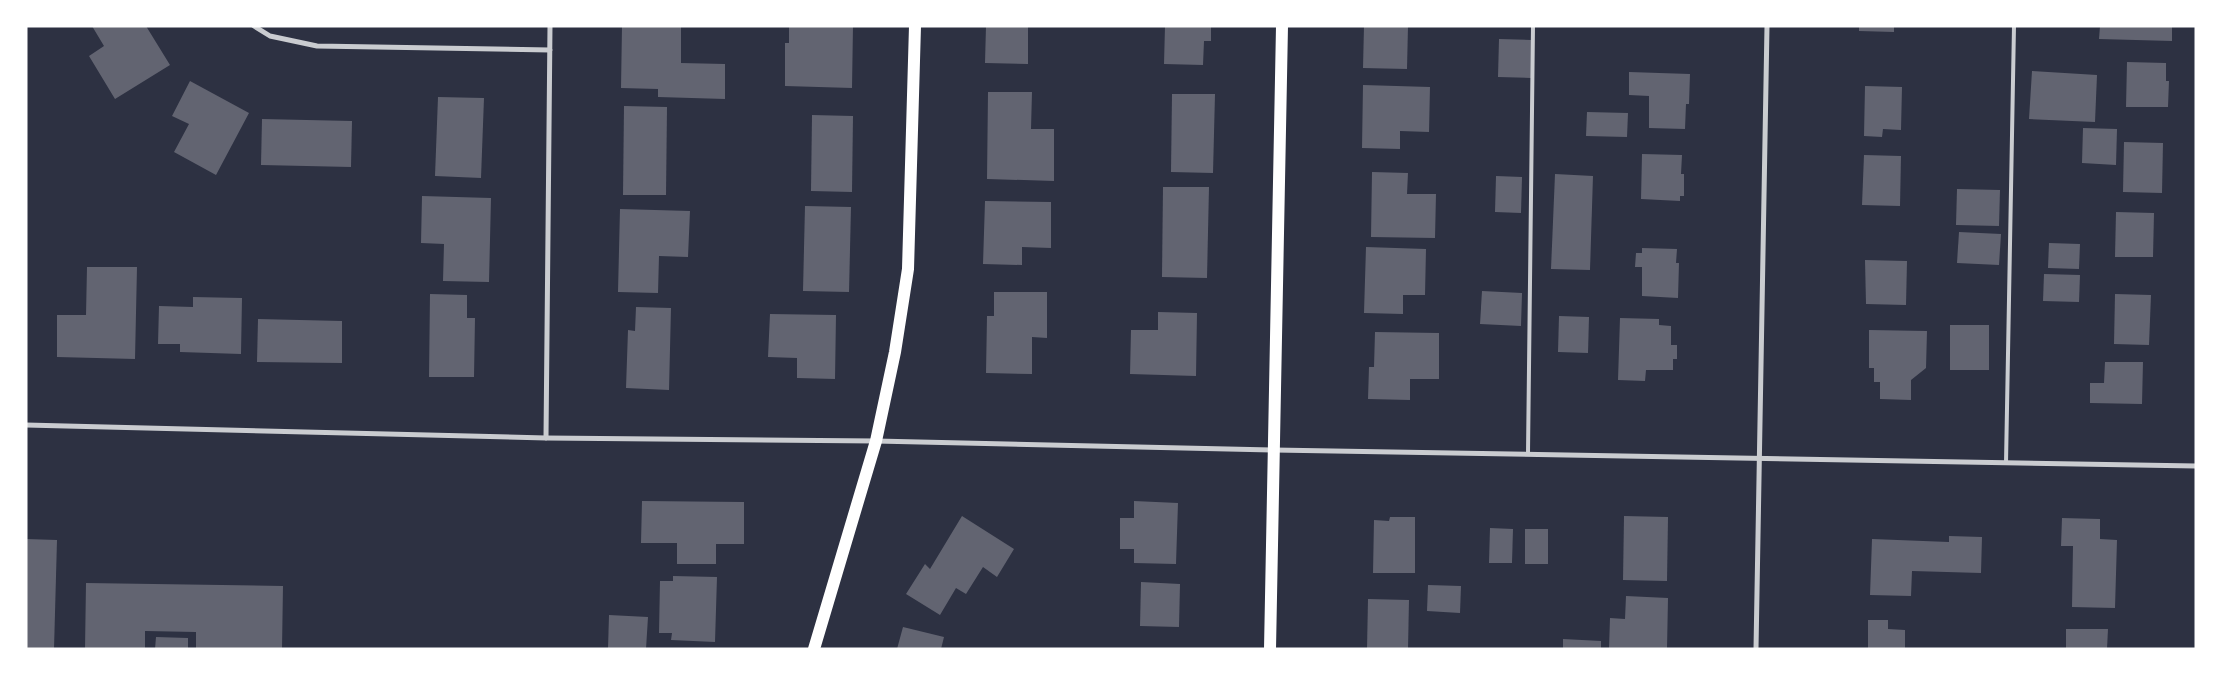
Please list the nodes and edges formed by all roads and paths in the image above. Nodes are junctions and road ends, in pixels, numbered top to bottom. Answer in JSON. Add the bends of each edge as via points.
{"nodes":[{"id":1,"x":254,"y":26,"type":"edge"},
{"id":2,"x":550,"y":26,"type":"edge"},
{"id":3,"x":915,"y":26,"type":"edge"},
{"id":4,"x":1282,"y":26,"type":"edge"},
{"id":5,"x":1533,"y":26,"type":"edge"},
{"id":6,"x":1766,"y":26,"type":"edge"},
{"id":7,"x":2014,"y":26,"type":"edge"},
{"id":8,"x":550,"y":50,"type":"junction"},
{"id":9,"x":26,"y":425,"type":"edge"},
{"id":10,"x":546,"y":438,"type":"junction"},
{"id":11,"x":876,"y":441,"type":"junction"},
{"id":12,"x":1274,"y":450,"type":"junction"},
{"id":13,"x":1528,"y":453,"type":"junction"},
{"id":14,"x":1759,"y":459,"type":"junction"},
{"id":15,"x":2006,"y":463,"type":"junction"},
{"id":16,"x":2196,"y":466,"type":"edge"},
{"id":17,"x":814,"y":649,"type":"edge"},
{"id":18,"x":1270,"y":649,"type":"edge"},
{"id":19,"x":1756,"y":649,"type":"edge"}],
"edges":[{"from":1,"to":8,"type":"street","via":[[270,36],[317,46]]},
{"from":2,"to":8,"type":"street"},
{"from":3,"to":11,"type":"main road","via":[[908,269]]},
{"from":4,"to":12,"type":"main road"},
{"from":5,"to":13,"type":"lane"},
{"from":6,"to":14,"type":"street"},
{"from":7,"to":15,"type":"lane"},
{"from":8,"to":10,"type":"street"},
{"from":9,"to":10,"type":"street"},
{"from":10,"to":11,"type":"street"},
{"from":11,"to":12,"type":"street"},
{"from":11,"to":17,"type":"main road"},
{"from":12,"to":13,"type":"street"},
{"from":12,"to":18,"type":"main road"},
{"from":13,"to":14,"type":"street"},
{"from":14,"to":15,"type":"street"},
{"from":14,"to":19,"type":"street"},
{"from":15,"to":16,"type":"street"}]}
